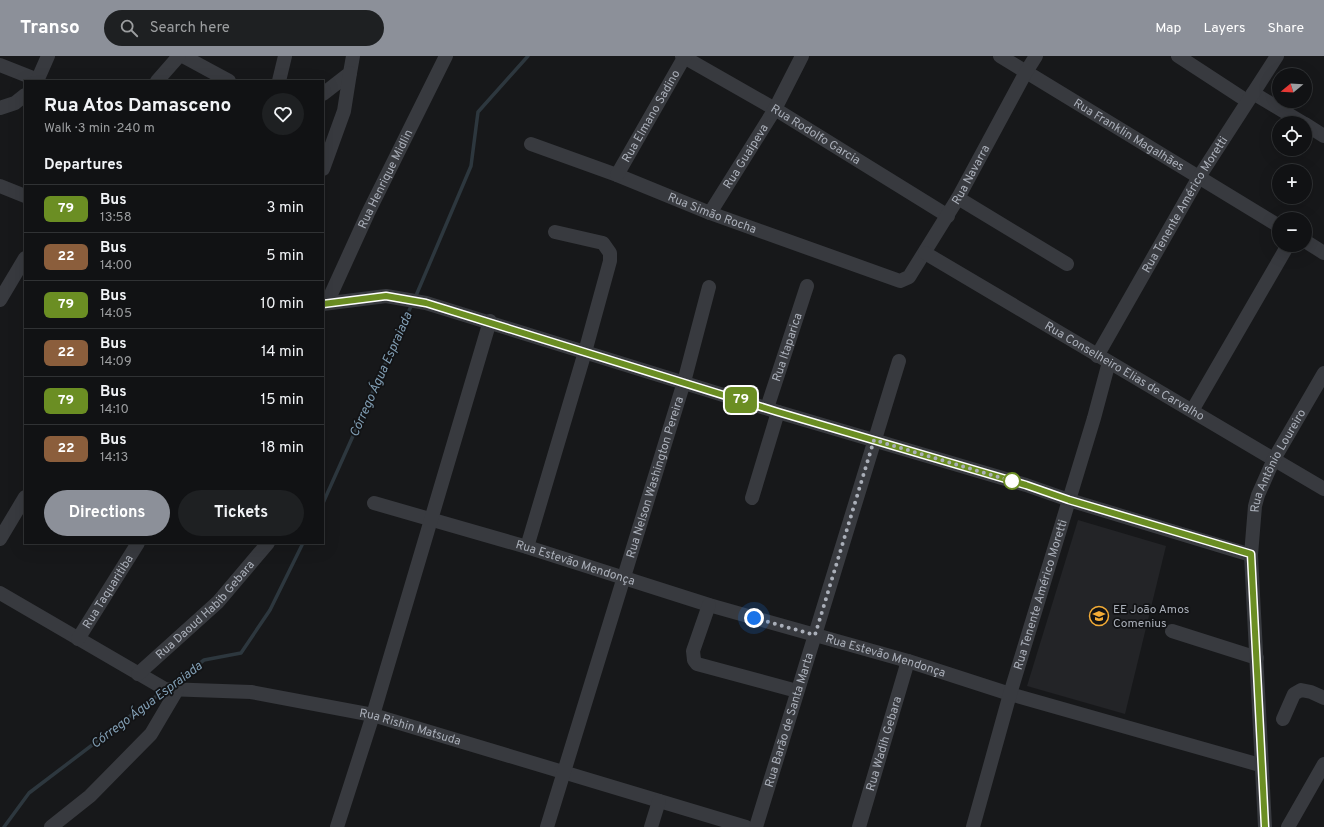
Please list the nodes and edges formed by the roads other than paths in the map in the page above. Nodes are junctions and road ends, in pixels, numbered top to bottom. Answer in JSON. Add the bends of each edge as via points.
{"nodes":[{"id":1,"x":48,"y":56,"type":"edge"},
{"id":2,"x":179,"y":56,"type":"edge"},
{"id":3,"x":183,"y":56,"type":"edge"},
{"id":4,"x":285,"y":56,"type":"edge"},
{"id":5,"x":353,"y":56,"type":"edge"},
{"id":6,"x":446,"y":56,"type":"edge"},
{"id":7,"x":684,"y":56,"type":"edge"},
{"id":8,"x":802,"y":56,"type":"edge"},
{"id":9,"x":1000,"y":56,"type":"edge"},
{"id":10,"x":1036,"y":56,"type":"edge"},
{"id":11,"x":1178,"y":56,"type":"edge"},
{"id":12,"x":1277,"y":56,"type":"edge"},
{"id":13,"x":0,"y":65,"type":"edge"},
{"id":14,"x":1026,"y":72,"type":"junction"},
{"id":15,"x":350,"y":74,"type":"junction"},
{"id":16,"x":35,"y":80,"type":"edge"},
{"id":17,"x":37,"y":80,"type":"edge"},
{"id":18,"x":158,"y":80,"type":"edge"},
{"id":19,"x":227,"y":80,"type":"edge"},
{"id":20,"x":279,"y":80,"type":"edge"},
{"id":21,"x":324,"y":93,"type":"edge"},
{"id":22,"x":24,"y":96,"type":"edge"},
{"id":23,"x":1250,"y":97,"type":"junction"},
{"id":24,"x":0,"y":108,"type":"edge"},
{"id":25,"x":775,"y":109,"type":"junction"},
{"id":26,"x":1288,"y":116,"type":"edge"},
{"id":27,"x":1312,"y":129,"type":"edge"},
{"id":28,"x":1324,"y":136,"type":"edge"},
{"id":29,"x":531,"y":144,"type":"dead end"},
{"id":30,"x":324,"y":166,"type":"edge"},
{"id":31,"x":617,"y":175,"type":"junction"},
{"id":32,"x":1199,"y":177,"type":"junction"},
{"id":33,"x":0,"y":186,"type":"edge"},
{"id":34,"x":24,"y":196,"type":"edge"},
{"id":35,"x":958,"y":198,"type":"junction"},
{"id":36,"x":710,"y":213,"type":"junction"},
{"id":37,"x":948,"y":216,"type":"junction"},
{"id":38,"x":1272,"y":222,"type":"edge"},
{"id":39,"x":555,"y":232,"type":"dead end"},
{"id":40,"x":1312,"y":246,"type":"edge"},
{"id":41,"x":1284,"y":252,"type":"edge"},
{"id":42,"x":1324,"y":252,"type":"edge"},
{"id":43,"x":925,"y":253,"type":"junction"},
{"id":44,"x":24,"y":260,"type":"edge"},
{"id":45,"x":1067,"y":264,"type":"dead end"},
{"id":46,"x":893,"y":280,"type":"joint"},
{"id":47,"x":807,"y":286,"type":"dead end"},
{"id":48,"x":709,"y":287,"type":"dead end"},
{"id":49,"x":0,"y":300,"type":"edge"},
{"id":50,"x":325,"y":304,"type":"edge"},
{"id":51,"x":490,"y":321,"type":"junction"},
{"id":52,"x":585,"y":352,"type":"junction"},
{"id":53,"x":1103,"y":359,"type":"junction"},
{"id":54,"x":899,"y":362,"type":"dead end"},
{"id":55,"x":1324,"y":373,"type":"edge"},
{"id":56,"x":684,"y":382,"type":"junction"},
{"id":57,"x":1193,"y":409,"type":"junction"},
{"id":58,"x":773,"y":410,"type":"junction"},
{"id":59,"x":874,"y":440,"type":"junction"},
{"id":60,"x":1274,"y":459,"type":"junction"},
{"id":61,"x":1324,"y":489,"type":"edge"},
{"id":62,"x":752,"y":498,"type":"dead end"},
{"id":63,"x":24,"y":499,"type":"edge"},
{"id":64,"x":1069,"y":500,"type":"junction"},
{"id":65,"x":374,"y":503,"type":"dead end"},
{"id":66,"x":432,"y":520,"type":"junction"},
{"id":67,"x":0,"y":539,"type":"edge"},
{"id":68,"x":137,"y":544,"type":"edge"},
{"id":69,"x":267,"y":544,"type":"edge"},
{"id":70,"x":527,"y":547,"type":"junction"},
{"id":71,"x":1251,"y":554,"type":"junction"},
{"id":72,"x":624,"y":577,"type":"junction"},
{"id":73,"x":0,"y":593,"type":"edge"},
{"id":74,"x":709,"y":605,"type":"junction"},
{"id":75,"x":1172,"y":630,"type":"dead end"},
{"id":76,"x":815,"y":635,"type":"junction"},
{"id":77,"x":78,"y":639,"type":"junction"},
{"id":78,"x":1257,"y":658,"type":"junction"},
{"id":79,"x":908,"y":661,"type":"junction"},
{"id":80,"x":138,"y":674,"type":"junction"},
{"id":81,"x":177,"y":690,"type":"junction"},
{"id":82,"x":797,"y":691,"type":"junction"},
{"id":83,"x":1010,"y":694,"type":"junction"},
{"id":84,"x":1324,"y":698,"type":"edge"},
{"id":85,"x":373,"y":715,"type":"junction"},
{"id":86,"x":1283,"y":719,"type":"dead end"},
{"id":87,"x":1324,"y":764,"type":"edge"},
{"id":88,"x":1260,"y":765,"type":"junction"},
{"id":89,"x":564,"y":772,"type":"junction"},
{"id":90,"x":659,"y":801,"type":"junction"},
{"id":91,"x":51,"y":827,"type":"edge"},
{"id":92,"x":337,"y":827,"type":"edge"},
{"id":93,"x":547,"y":827,"type":"edge"},
{"id":94,"x":651,"y":827,"type":"edge"},
{"id":95,"x":746,"y":827,"type":"edge"},
{"id":96,"x":756,"y":827,"type":"edge"},
{"id":97,"x":859,"y":827,"type":"edge"},
{"id":98,"x":973,"y":827,"type":"edge"},
{"id":99,"x":1265,"y":827,"type":"edge"},
{"id":100,"x":1288,"y":827,"type":"edge"}],
"edges":[{"from":1,"to":17,"type":"street"},
{"from":2,"to":18,"type":"street"},
{"from":3,"to":19,"type":"street"},
{"from":4,"to":20,"type":"street"},
{"from":5,"to":15,"type":"street"},
{"from":6,"to":50,"type":"street","name":"Rua Henrique Midlin"},
{"from":7,"to":25,"type":"street","name":"Rua Rodolfo Garcia"},
{"from":7,"to":31,"type":"street","name":"Rua Elmano Sadino"},
{"from":8,"to":25,"type":"street","name":"Rua Guaipeva"},
{"from":9,"to":14,"type":"street","name":"Rua Franklin Magalhães"},
{"from":10,"to":14,"type":"street","name":"Rua Navarra"},
{"from":11,"to":23,"type":"street"},
{"from":12,"to":23,"type":"street","name":"Rua Tenente Américo Moretti"},
{"from":13,"to":16,"type":"street"},
{"from":14,"to":32,"type":"street","name":"Rua Franklin Magalhães"},
{"from":14,"to":35,"type":"street","name":"Rua Navarra"},
{"from":15,"to":21,"type":"street"},
{"from":15,"to":30,"type":"street","via":[[344,111]]},
{"from":22,"to":24,"type":"street","via":[[15,103]]},
{"from":23,"to":26,"type":"street"},
{"from":23,"to":32,"type":"street","name":"Rua Tenente Américo Moretti"},
{"from":25,"to":36,"type":"street","name":"Rua Guaipeva"},
{"from":25,"to":37,"type":"street","name":"Rua Rodolfo Garcia"},
{"from":27,"to":28,"type":"street"},
{"from":29,"to":31,"type":"street","name":"Rua Simão Rocha"},
{"from":31,"to":36,"type":"street","name":"Rua Simão Rocha"},
{"from":32,"to":38,"type":"street","name":"Rua Franklin Magalhães"},
{"from":32,"to":53,"type":"street","name":"Rua Tenente Américo Moretti"},
{"from":33,"to":34,"type":"street"},
{"from":35,"to":37,"type":"street","name":"Rua Navarra"},
{"from":35,"to":45,"type":"street"},
{"from":36,"to":46,"type":"street","name":"Rua Simão Rocha"},
{"from":37,"to":43,"type":"street","name":"Rua Navarra"},
{"from":39,"to":52,"type":"street","via":[[603,243],[610,253]]},
{"from":40,"to":42,"type":"street"},
{"from":41,"to":57,"type":"street"},
{"from":43,"to":46,"type":"street","name":"Rua Navarra","via":[[909,277],[900,281]]},
{"from":43,"to":53,"type":"street","name":"Rua Conselheiro Elias de Carvalho"},
{"from":44,"to":49,"type":"street"},
{"from":47,"to":58,"type":"street","name":"Rua Itaparica"},
{"from":48,"to":56,"type":"street","name":"Rua Nelson Washington Pereira"},
{"from":50,"to":51,"type":"street","via":[[386,296],[426,303]]},
{"from":51,"to":52,"type":"street"},
{"from":51,"to":66,"type":"street"},
{"from":52,"to":56,"type":"street"},
{"from":52,"to":70,"type":"street"},
{"from":53,"to":57,"type":"street","name":"Rua Conselheiro Elias de Carvalho"},
{"from":53,"to":64,"type":"street","name":"Rua Tenente Américo Moretti","via":[[1094,418]]},
{"from":54,"to":59,"type":"street","name":"Rua Barão de Santa Marta"},
{"from":55,"to":60,"type":"street","name":"Rua Antônio Loureiro"},
{"from":56,"to":58,"type":"street"},
{"from":56,"to":72,"type":"street","name":"Rua Nelson Washington Pereira"},
{"from":57,"to":60,"type":"street","name":"Rua Conselheiro Elias de Carvalho"},
{"from":58,"to":59,"type":"street"},
{"from":58,"to":62,"type":"street","name":"Rua Itaparica"},
{"from":59,"to":64,"type":"street"},
{"from":59,"to":76,"type":"street","name":"Rua Barão de Santa Marta"},
{"from":60,"to":61,"type":"street","name":"Rua Conselheiro Elias de Carvalho"},
{"from":60,"to":71,"type":"street","name":"Rua Antônio Loureiro","via":[[1257,500]]},
{"from":63,"to":67,"type":"street"},
{"from":64,"to":71,"type":"street"},
{"from":64,"to":83,"type":"street","name":"Rua Tenente Américo Moretti"},
{"from":65,"to":66,"type":"street","name":"Rua Estevão Mendonça"},
{"from":66,"to":70,"type":"street","name":"Rua Estevão Mendonça"},
{"from":66,"to":85,"type":"street"},
{"from":68,"to":77,"type":"street","name":"Rua Taquaritiba"},
{"from":69,"to":80,"type":"street","name":"Rua Daoud Habib Gebara","via":[[218,602]]},
{"from":70,"to":72,"type":"street","name":"Rua Estevão Mendonça"},
{"from":71,"to":78,"type":"street","name":"Rua Antônio Loureiro"},
{"from":72,"to":74,"type":"street","name":"Rua Estevão Mendonça"},
{"from":72,"to":89,"type":"street","name":"Rua Nelson Washington Pereira"},
{"from":73,"to":77,"type":"street","name":"Rua Rishin Matsuda"},
{"from":74,"to":76,"type":"street","name":"Rua Estevão Mendonça"},
{"from":74,"to":82,"type":"street","via":[[693,651],[697,664]]},
{"from":75,"to":78,"type":"street"},
{"from":76,"to":79,"type":"street","name":"Rua Estevão Mendonça"},
{"from":76,"to":82,"type":"street","name":"Rua Barão de Santa Marta"},
{"from":77,"to":80,"type":"street","name":"Rua Rishin Matsuda"},
{"from":78,"to":88,"type":"street","name":"Rua Antônio Loureiro"},
{"from":79,"to":83,"type":"street","name":"Rua Estevão Mendonça"},
{"from":79,"to":97,"type":"street","name":"Rua Wadih Gebara"},
{"from":80,"to":81,"type":"street","name":"Rua Rishin Matsuda","via":[[165,689]]},
{"from":81,"to":85,"type":"street","name":"Rua Rishin Matsuda","via":[[251,692]]},
{"from":81,"to":91,"type":"street","via":[[151,734],[90,796]]},
{"from":82,"to":96,"type":"street","name":"Rua Barão de Santa Marta"},
{"from":83,"to":88,"type":"street","name":"Rua Estevão Mendonça"},
{"from":83,"to":98,"type":"street","name":"Rua Tenente Américo Moretti"},
{"from":84,"to":86,"type":"street","via":[[1301,690],[1294,694]]},
{"from":85,"to":89,"type":"street","name":"Rua Rishin Matsuda"},
{"from":85,"to":92,"type":"street"},
{"from":87,"to":100,"type":"street"},
{"from":88,"to":99,"type":"street","name":"Rua Antônio Loureiro"},
{"from":89,"to":90,"type":"street","name":"Rua Rishin Matsuda"},
{"from":89,"to":93,"type":"street","name":"Rua Nelson Washington Pereira"},
{"from":90,"to":94,"type":"street"},
{"from":90,"to":95,"type":"street","name":"Rua Rishin Matsuda"}]}
